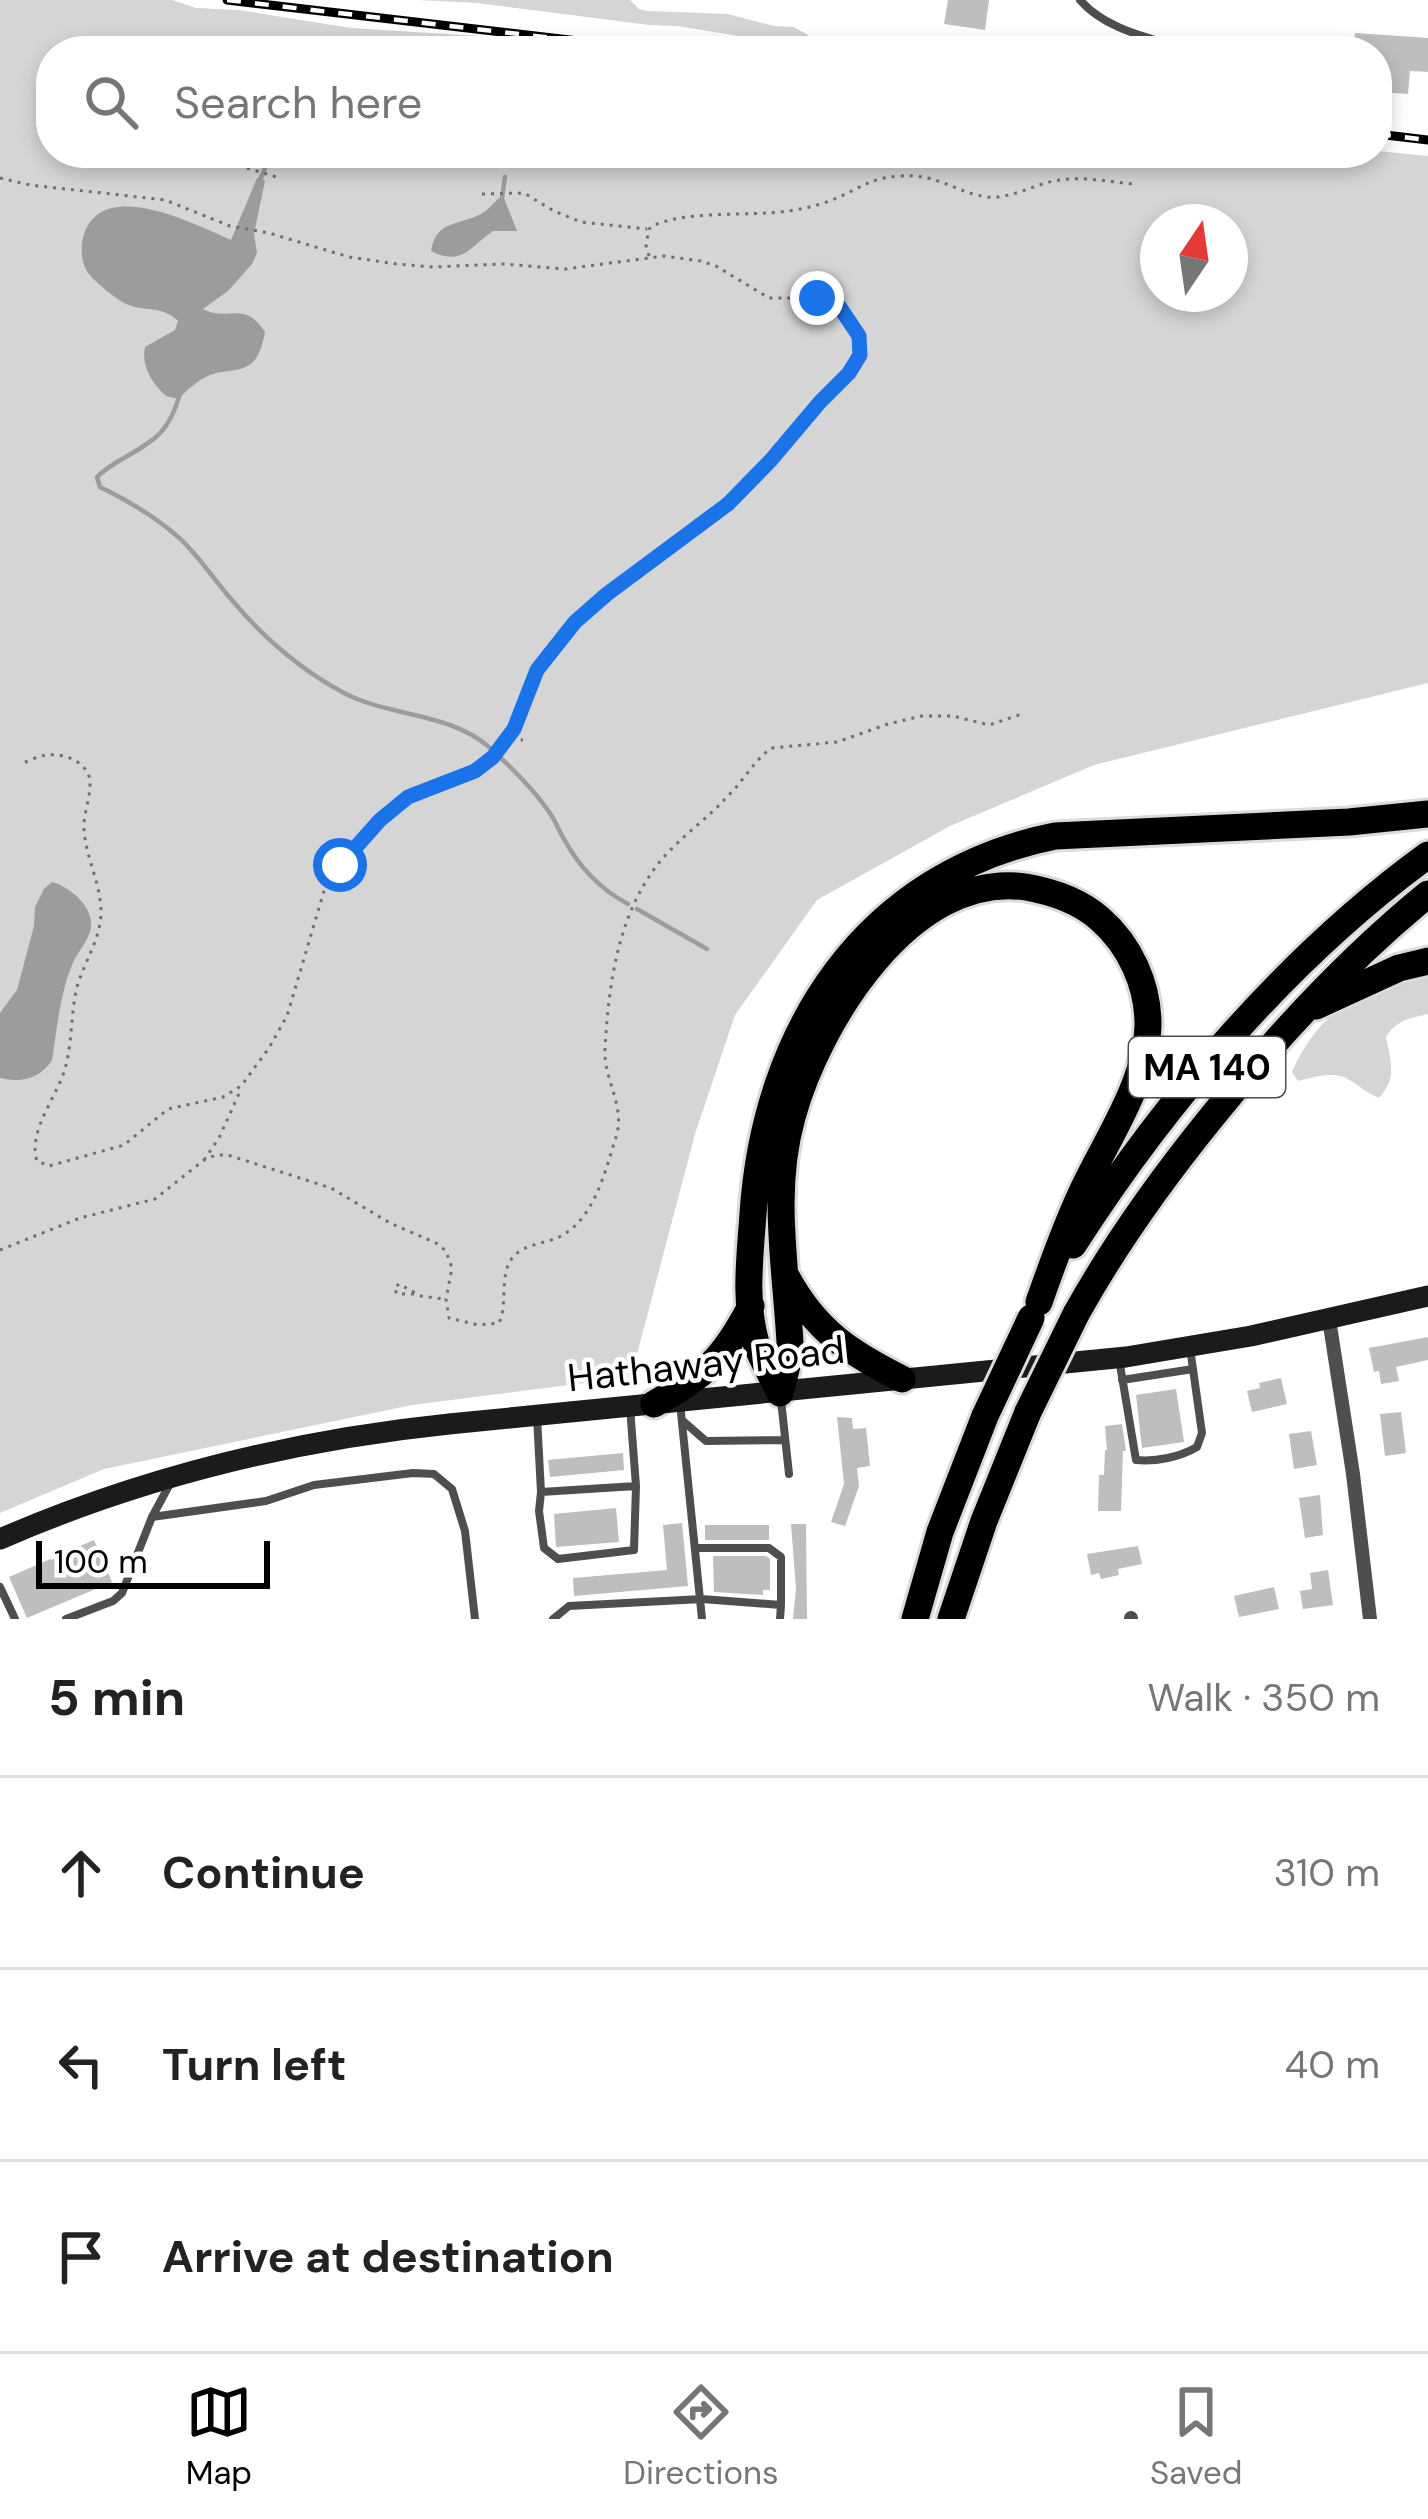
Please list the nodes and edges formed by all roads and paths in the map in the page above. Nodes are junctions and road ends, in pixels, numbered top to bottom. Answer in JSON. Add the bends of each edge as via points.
{"nodes":[{"id":1,"x":1080,"y":0,"type":"edge"},
{"id":2,"x":1145,"y":36,"type":"edge"},
{"id":3,"x":247,"y":168,"type":"dead end"},
{"id":4,"x":0,"y":178,"type":"edge"},
{"id":5,"x":280,"y":178,"type":"dead end"},
{"id":6,"x":1133,"y":184,"type":"dead end"},
{"id":7,"x":482,"y":194,"type":"dead end"},
{"id":8,"x":649,"y":229,"type":"junction"},
{"id":9,"x":650,"y":258,"type":"junction"},
{"id":10,"x":1025,"y":713,"type":"dead end"},
{"id":11,"x":523,"y":740,"type":"dead end"},
{"id":12,"x":501,"y":747,"type":"junction"},
{"id":13,"x":23,"y":763,"type":"dead end"},
{"id":14,"x":1428,"y":814,"type":"edge"},
{"id":15,"x":1428,"y":855,"type":"edge"},
{"id":16,"x":1428,"y":894,"type":"edge"},
{"id":17,"x":1428,"y":961,"type":"edge"},
{"id":18,"x":1296,"y":1016,"type":"junction"},
{"id":19,"x":244,"y":1082,"type":"junction"},
{"id":20,"x":203,"y":1160,"type":"junction"},
{"id":21,"x":0,"y":1250,"type":"edge"},
{"id":22,"x":785,"y":1274,"type":"junction"},
{"id":23,"x":415,"y":1294,"type":"dead end"},
{"id":24,"x":1428,"y":1296,"type":"edge"},
{"id":25,"x":446,"y":1299,"type":"junction"},
{"id":26,"x":751,"y":1306,"type":"junction"},
{"id":27,"x":1035,"y":1310,"type":"junction"},
{"id":28,"x":1329,"y":1319,"type":"junction"},
{"id":29,"x":1191,"y":1358,"type":"junction"},
{"id":30,"x":1120,"y":1369,"type":"junction"},
{"id":31,"x":902,"y":1379,"type":"junction"},
{"id":32,"x":780,"y":1393,"type":"junction"},
{"id":33,"x":662,"y":1408,"type":"junction"},
{"id":34,"x":537,"y":1416,"type":"junction"},
{"id":35,"x":785,"y":1440,"type":"junction"},
{"id":36,"x":789,"y":1474,"type":"dead end"},
{"id":37,"x":173,"y":1477,"type":"junction"},
{"id":38,"x":636,"y":1486,"type":"junction"},
{"id":39,"x":542,"y":1492,"type":"junction"},
{"id":40,"x":152,"y":1517,"type":"junction"},
{"id":41,"x":0,"y":1539,"type":"edge"},
{"id":42,"x":696,"y":1548,"type":"junction"},
{"id":43,"x":0,"y":1587,"type":"edge"},
{"id":44,"x":702,"y":1599,"type":"junction"},
{"id":45,"x":781,"y":1605,"type":"junction"},
{"id":46,"x":952,"y":1616,"type":"edge"},
{"id":47,"x":15,"y":1619,"type":"edge"},
{"id":48,"x":65,"y":1619,"type":"edge"},
{"id":49,"x":475,"y":1619,"type":"edge"},
{"id":50,"x":553,"y":1619,"type":"edge"},
{"id":51,"x":703,"y":1619,"type":"edge"},
{"id":52,"x":780,"y":1619,"type":"edge"},
{"id":53,"x":912,"y":1619,"type":"edge"},
{"id":54,"x":1370,"y":1619,"type":"edge"}],
"edges":[{"from":1,"to":2,"type":"lane","via":[[1114,26]]},
{"from":3,"to":5,"type":"path"},
{"from":4,"to":9,"type":"path","via":[[165,200],[349,256],[434,267],[565,269]]},
{"from":6,"to":8,"type":"path","via":[[1070,178],[988,197],[928,176],[882,178],[807,208],[665,220]]},
{"from":7,"to":8,"type":"path","via":[[524,193],[581,222]]},
{"from":8,"to":9,"type":"path"},
{"from":9,"to":12,"type":"path","via":[[710,263],[769,298],[832,301],[859,336],[860,355],[751,483],[575,622],[537,670]]},
{"from":10,"to":25,"type":"path","via":[[989,724],[922,716],[763,754],[664,857],[622,932],[605,1048],[619,1124],[585,1215],[568,1233],[512,1258],[500,1323],[453,1322]]},
{"from":11,"to":12,"type":"path"},
{"from":12,"to":19,"type":"path","via":[[475,771],[408,797],[340,865],[324,891],[287,1016]]},
{"from":13,"to":19,"type":"path","via":[[61,755],[88,775],[85,838],[101,910],[76,992],[67,1064],[35,1142],[38,1161],[49,1166],[124,1145],[168,1109],[223,1097]]},
{"from":14,"to":26,"type":"highway","via":[[1054,836],[987,854],[915,893],[846,958],[787,1060],[758,1157]]},
{"from":15,"to":27,"type":"highway","number":"MA 140","via":[[1325,941],[1216,1056],[1105,1197]]},
{"from":16,"to":18,"type":"highway","number":"MA 140"},
{"from":17,"to":18,"type":"highway"},
{"from":18,"to":46,"type":"highway","number":"MA 140","bridge":true,"via":[[1158,1184],[1076,1314],[1028,1412]]},
{"from":19,"to":20,"type":"path"},
{"from":20,"to":21,"type":"path","via":[[155,1199]]},
{"from":20,"to":25,"type":"path","via":[[228,1155],[321,1184],[436,1243],[452,1268]]},
{"from":22,"to":27,"type":"highway","via":[[780,1188],[792,1116],[855,985],[903,933],[952,898],[1018,886],[1079,904],[1109,927],[1140,978],[1148,1024],[1132,1091]]},
{"from":22,"to":31,"type":"highway","via":[[833,1338]]},
{"from":22,"to":32,"type":"highway","via":[[790,1343]]},
{"from":23,"to":25,"type":"path"},
{"from":24,"to":28,"type":"main road","name":"Hathaway Road"},
{"from":26,"to":32,"type":"highway","via":[[756,1341]]},
{"from":26,"to":33,"type":"highway","via":[[723,1355]]},
{"from":27,"to":53,"type":"highway","number":"MA 140","bridge":true,"via":[[953,1496]]},
{"from":28,"to":29,"type":"main road","name":"Hathaway Road"},
{"from":28,"to":54,"type":"street"},
{"from":29,"to":30,"type":"main road","name":"Hathaway Road"},
{"from":29,"to":30,"type":"lane","via":[[1197,1447],[1148,1462],[1136,1460]]},
{"from":30,"to":31,"type":"main road","name":"Hathaway Road"},
{"from":31,"to":32,"type":"main road","name":"Hathaway Road"},
{"from":32,"to":33,"type":"main road","name":"Hathaway Road"},
{"from":32,"to":35,"type":"lane"},
{"from":33,"to":34,"type":"main road","name":"Hathaway Road"},
{"from":33,"to":35,"type":"lane","via":[[706,1441]]},
{"from":33,"to":38,"type":"lane"},
{"from":33,"to":42,"type":"lane"},
{"from":34,"to":37,"type":"main road","name":"Hathaway Road","via":[[373,1433]]},
{"from":34,"to":39,"type":"lane"},
{"from":35,"to":36,"type":"lane"},
{"from":37,"to":40,"type":"lane"},
{"from":37,"to":41,"type":"main road","name":"Hathaway Road"},
{"from":38,"to":39,"type":"lane"},
{"from":38,"to":39,"type":"lane","via":[[634,1550],[558,1558],[544,1548]]},
{"from":40,"to":48,"type":"lane","via":[[122,1593]]},
{"from":40,"to":49,"type":"lane","via":[[266,1501],[314,1485],[434,1474],[452,1490],[465,1531]]},
{"from":42,"to":44,"type":"lane"},
{"from":42,"to":45,"type":"lane","via":[[770,1548],[782,1557]]},
{"from":43,"to":47,"type":"lane"},
{"from":44,"to":45,"type":"lane"},
{"from":44,"to":50,"type":"lane","via":[[569,1606]]},
{"from":44,"to":51,"type":"lane"},
{"from":45,"to":52,"type":"lane"}]}
